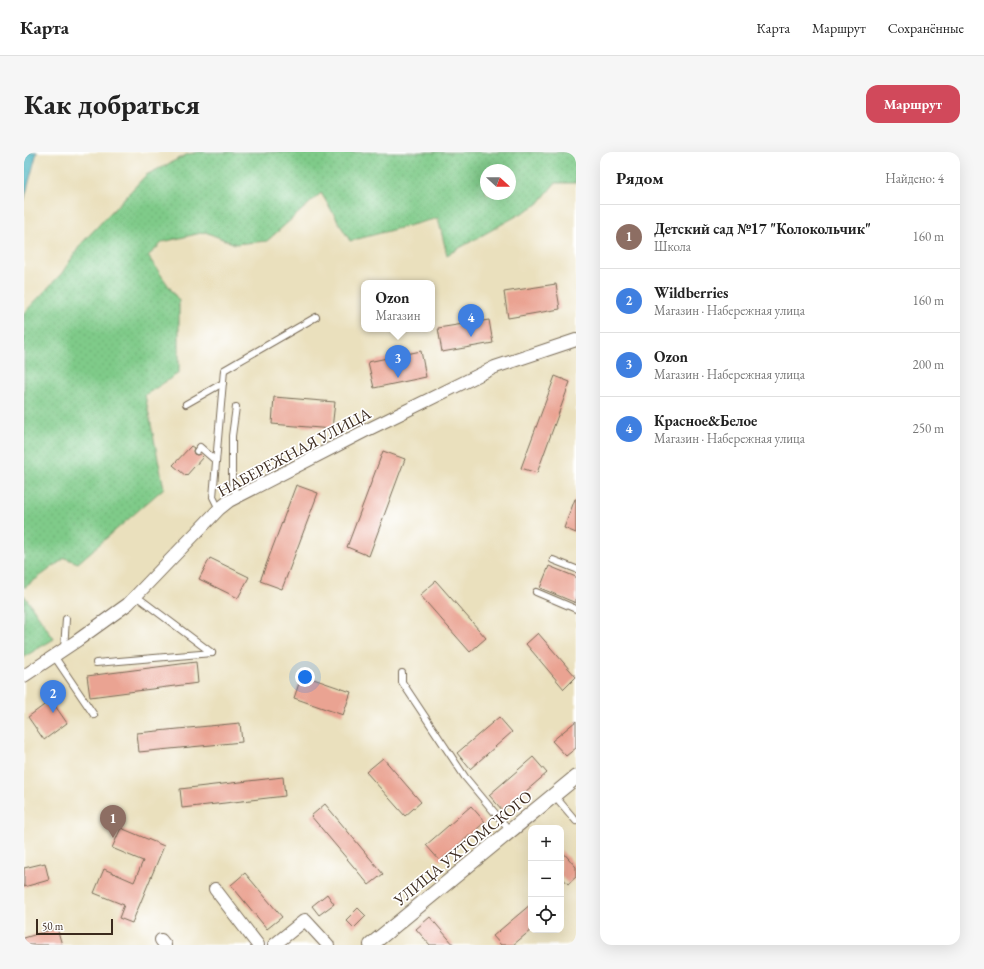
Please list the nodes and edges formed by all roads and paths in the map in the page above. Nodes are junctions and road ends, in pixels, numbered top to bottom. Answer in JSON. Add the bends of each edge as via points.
{"nodes":[{"id":1,"x":316,"y":317,"type":"dead end"},
{"id":2,"x":576,"y":340,"type":"edge"},
{"id":3,"x":223,"y":383,"type":"junction"},
{"id":4,"x":186,"y":404,"type":"dead end"},
{"id":5,"x":236,"y":407,"type":"dead end"},
{"id":6,"x":197,"y":451,"type":"dead end"},
{"id":7,"x":216,"y":461,"type":"junction"},
{"id":8,"x":237,"y":497,"type":"junction"},
{"id":9,"x":219,"y":509,"type":"junction"},
{"id":10,"x":553,"y":560,"type":"dead end"},
{"id":11,"x":576,"y":569,"type":"edge"},
{"id":12,"x":536,"y":592,"type":"dead end"},
{"id":13,"x":136,"y":596,"type":"junction"},
{"id":14,"x":576,"y":609,"type":"edge"},
{"id":15,"x":66,"y":619,"type":"dead end"},
{"id":16,"x":59,"y":653,"type":"junction"},
{"id":17,"x":96,"y":663,"type":"dead end"},
{"id":18,"x":402,"y":673,"type":"dead end"},
{"id":19,"x":24,"y":676,"type":"edge"},
{"id":20,"x":94,"y":715,"type":"dead end"},
{"id":21,"x":576,"y":777,"type":"edge"},
{"id":22,"x":554,"y":795,"type":"junction"},
{"id":23,"x":576,"y":822,"type":"edge"},
{"id":24,"x":510,"y":831,"type":"junction"},
{"id":25,"x":215,"y":889,"type":"dead end"},
{"id":26,"x":258,"y":945,"type":"edge"},
{"id":27,"x":274,"y":945,"type":"edge"},
{"id":28,"x":328,"y":945,"type":"edge"},
{"id":29,"x":371,"y":945,"type":"edge"}],
"edges":[{"from":1,"to":3,"type":"lane","via":[[224,370]]},
{"from":2,"to":8,"type":"street","name":"НАБЕРЕЖНАЯ УЛИЦА","via":[[495,367]]},
{"from":3,"to":4,"type":"lane"},
{"from":3,"to":7,"type":"lane"},
{"from":5,"to":8,"type":"lane","via":[[232,436],[232,482]]},
{"from":6,"to":7,"type":"lane","via":[[200,447]]},
{"from":7,"to":9,"type":"lane","via":[[213,497]]},
{"from":8,"to":9,"type":"street","name":"НАБЕРЕЖНАЯ УЛИЦА"},
{"from":9,"to":13,"type":"street","name":"НАБЕРЕЖНАЯ УЛИЦА"},
{"from":10,"to":11,"type":"lane"},
{"from":12,"to":14,"type":"lane"},
{"from":13,"to":16,"type":"street","name":"НАБЕРЕЖНАЯ УЛИЦА"},
{"from":13,"to":17,"type":"lane","via":[[212,653]]},
{"from":15,"to":16,"type":"lane"},
{"from":16,"to":19,"type":"street","name":"НАБЕРЕЖНАЯ УЛИЦА"},
{"from":16,"to":20,"type":"lane"},
{"from":18,"to":24,"type":"lane","via":[[402,682],[456,764]]},
{"from":21,"to":22,"type":"street","name":"УЛИЦА УХТОМСКОГО"},
{"from":22,"to":23,"type":"lane"},
{"from":22,"to":24,"type":"street","name":"УЛИЦА УХТОМСКОГО"},
{"from":24,"to":29,"type":"street","name":"УЛИЦА УХТОМСКОГО"},
{"from":25,"to":26,"type":"street"},
{"from":27,"to":28,"type":"street","via":[[305,920]]}]}
